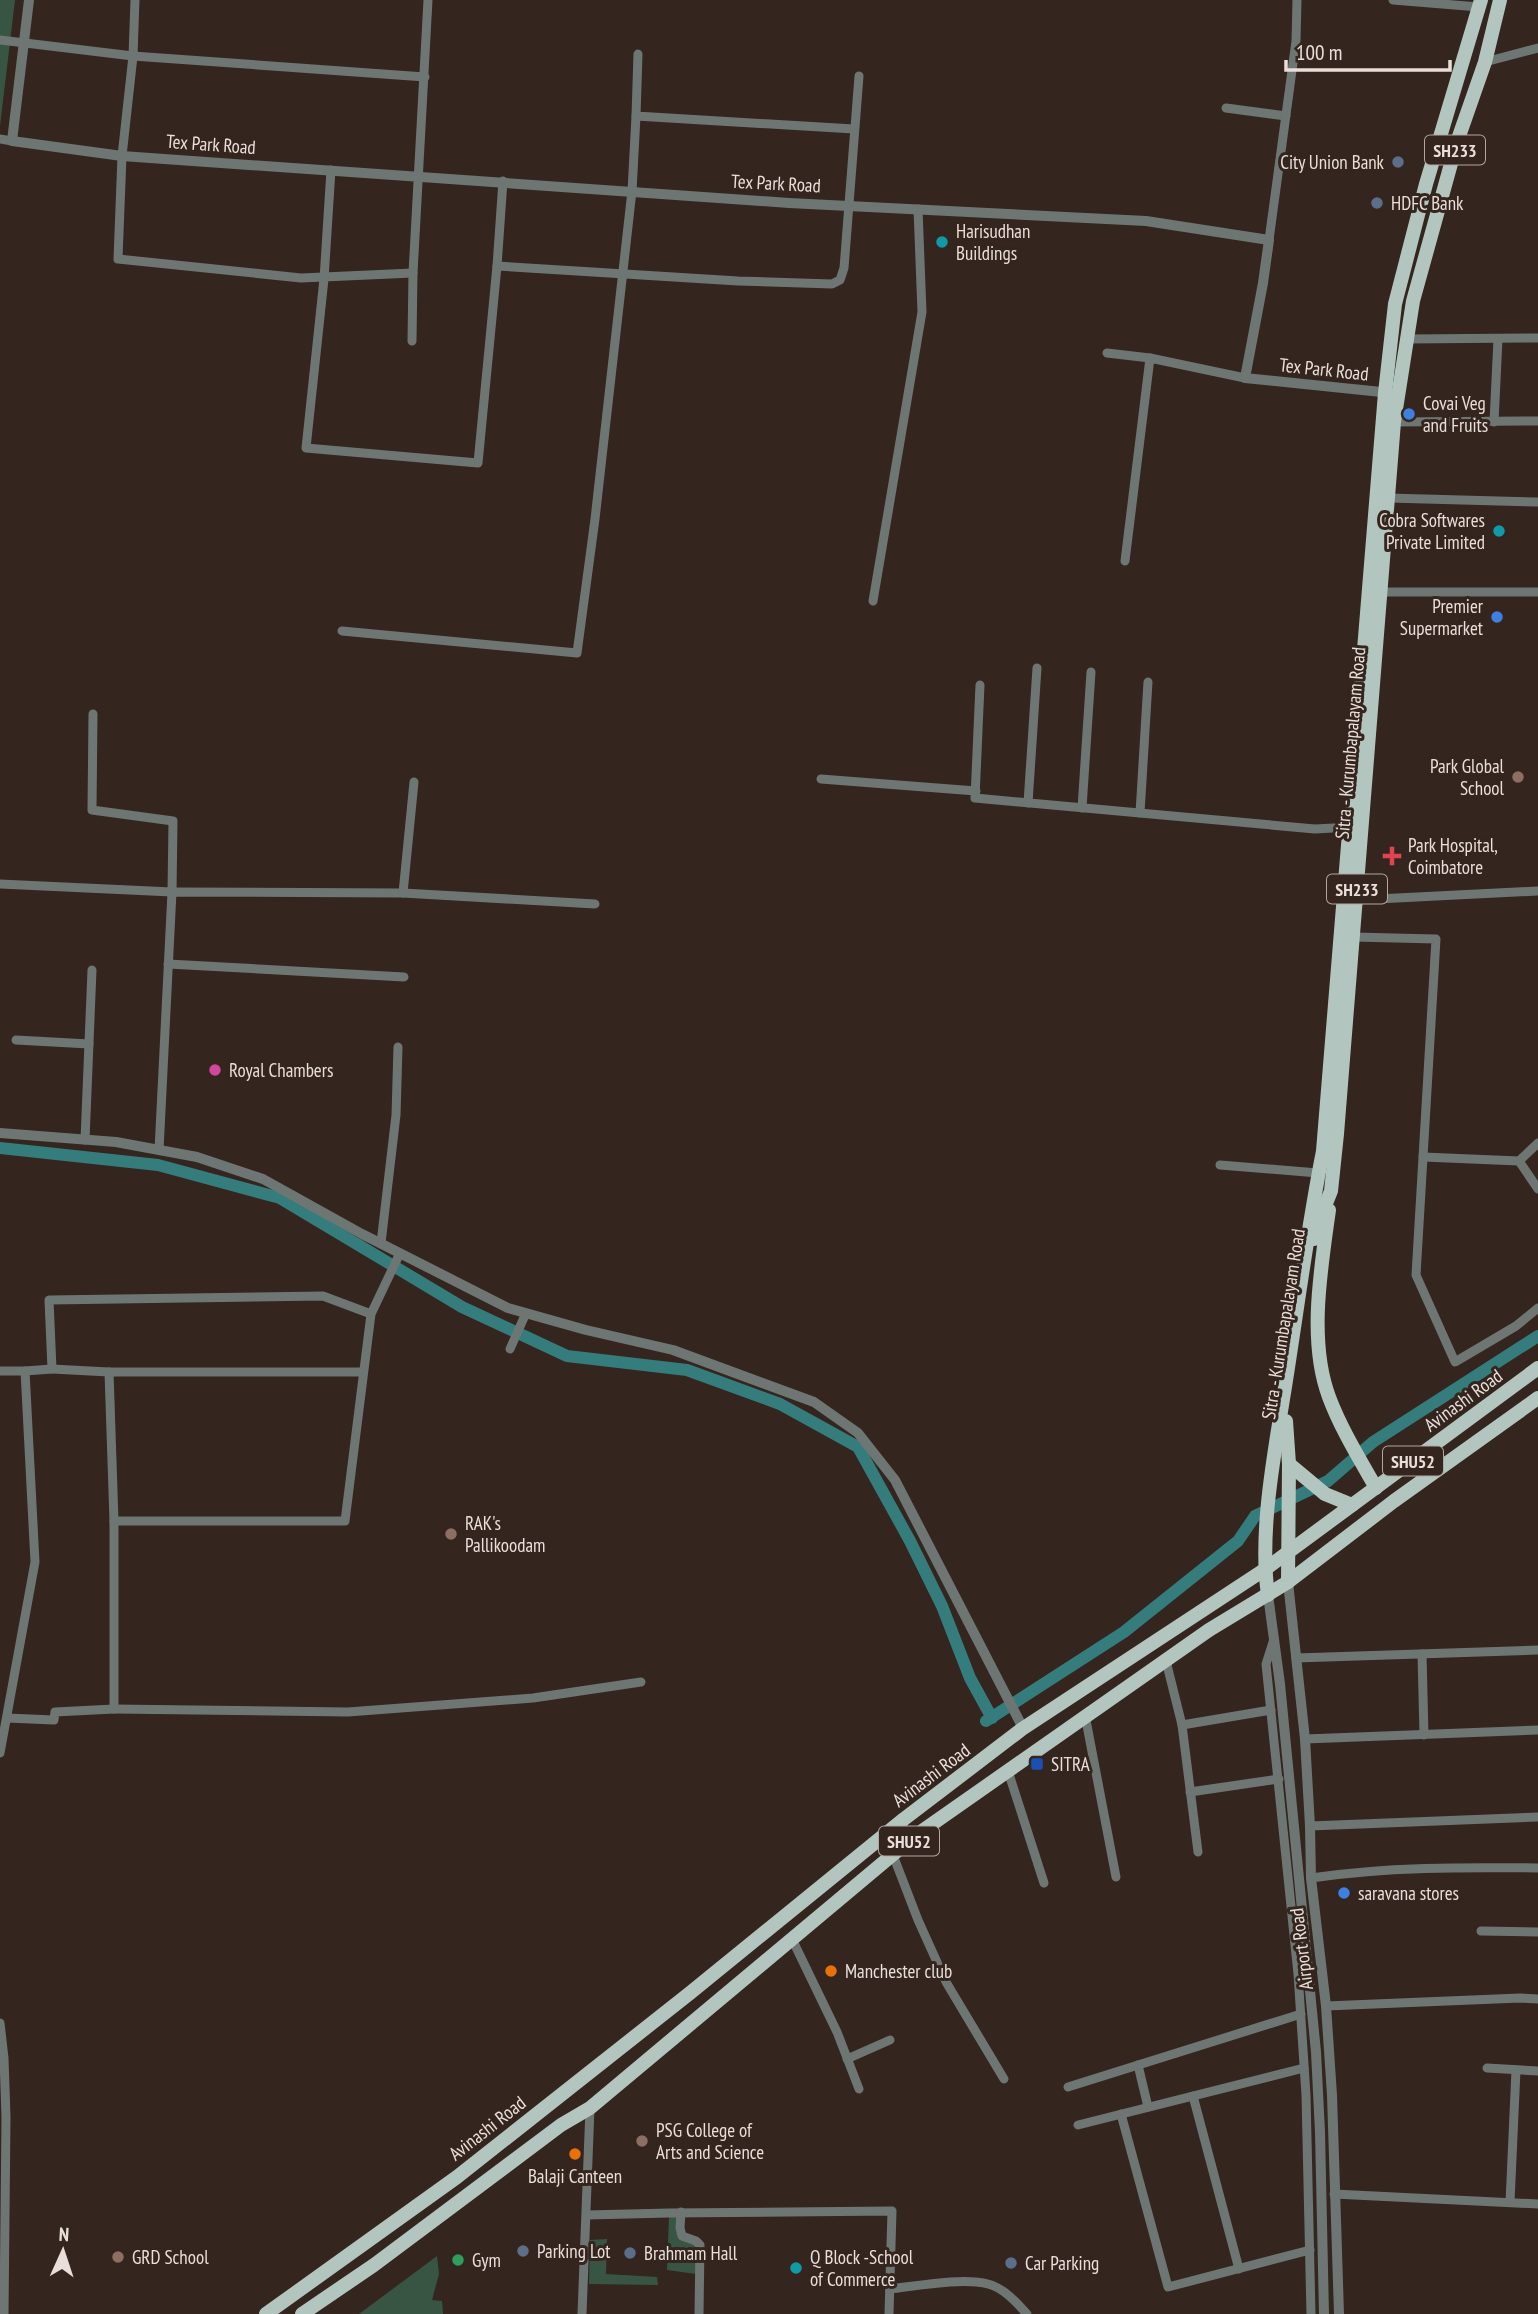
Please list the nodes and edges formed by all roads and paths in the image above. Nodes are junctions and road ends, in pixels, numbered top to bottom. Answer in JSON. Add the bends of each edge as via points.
{"nodes":[{"id":1,"x":29,"y":0,"type":"edge"},
{"id":2,"x":135,"y":0,"type":"edge"},
{"id":3,"x":428,"y":0,"type":"edge"},
{"id":4,"x":1297,"y":0,"type":"edge"},
{"id":5,"x":1393,"y":0,"type":"edge"},
{"id":6,"x":1500,"y":0,"type":"edge"},
{"id":7,"x":1480,"y":4,"type":"edge"},
{"id":8,"x":0,"y":40,"type":"edge"},
{"id":9,"x":25,"y":43,"type":"junction"},
{"id":10,"x":1538,"y":48,"type":"edge"},
{"id":11,"x":638,"y":54,"type":"dead end"},
{"id":12,"x":133,"y":55,"type":"junction"},
{"id":13,"x":1485,"y":62,"type":"junction"},
{"id":14,"x":859,"y":76,"type":"dead end"},
{"id":15,"x":425,"y":77,"type":"junction"},
{"id":16,"x":1226,"y":108,"type":"dead end"},
{"id":17,"x":636,"y":116,"type":"junction"},
{"id":18,"x":1286,"y":116,"type":"junction"},
{"id":19,"x":854,"y":129,"type":"junction"},
{"id":20,"x":0,"y":139,"type":"edge"},
{"id":21,"x":12,"y":141,"type":"junction"},
{"id":22,"x":122,"y":156,"type":"junction"},
{"id":23,"x":331,"y":170,"type":"junction"},
{"id":24,"x":419,"y":176,"type":"junction"},
{"id":25,"x":503,"y":181,"type":"junction"},
{"id":26,"x":632,"y":191,"type":"junction"},
{"id":27,"x":848,"y":204,"type":"junction"},
{"id":28,"x":918,"y":209,"type":"junction"},
{"id":29,"x":1269,"y":240,"type":"junction"},
{"id":30,"x":498,"y":266,"type":"junction"},
{"id":31,"x":413,"y":273,"type":"junction"},
{"id":32,"x":621,"y":273,"type":"junction"},
{"id":33,"x":324,"y":279,"type":"junction"},
{"id":34,"x":1538,"y":338,"type":"edge"},
{"id":35,"x":1408,"y":339,"type":"junction"},
{"id":36,"x":1498,"y":339,"type":"junction"},
{"id":37,"x":412,"y":341,"type":"dead end"},
{"id":38,"x":1107,"y":353,"type":"dead end"},
{"id":39,"x":1150,"y":358,"type":"junction"},
{"id":40,"x":1245,"y":378,"type":"junction"},
{"id":41,"x":1392,"y":393,"type":"junction"},
{"id":42,"x":1538,"y":421,"type":"edge"},
{"id":43,"x":1394,"y":422,"type":"junction"},
{"id":44,"x":1494,"y":422,"type":"junction"},
{"id":45,"x":1388,"y":498,"type":"junction"},
{"id":46,"x":1538,"y":502,"type":"edge"},
{"id":47,"x":1125,"y":561,"type":"dead end"},
{"id":48,"x":1381,"y":592,"type":"junction"},
{"id":49,"x":1538,"y":592,"type":"edge"},
{"id":50,"x":873,"y":601,"type":"dead end"},
{"id":51,"x":342,"y":631,"type":"dead end"},
{"id":52,"x":1037,"y":667,"type":"dead end"},
{"id":53,"x":1091,"y":672,"type":"dead end"},
{"id":54,"x":1148,"y":682,"type":"dead end"},
{"id":55,"x":980,"y":685,"type":"dead end"},
{"id":56,"x":93,"y":715,"type":"dead end"},
{"id":57,"x":821,"y":779,"type":"dead end"},
{"id":58,"x":414,"y":782,"type":"dead end"},
{"id":59,"x":976,"y":791,"type":"junction"},
{"id":60,"x":1028,"y":803,"type":"junction"},
{"id":61,"x":1082,"y":808,"type":"junction"},
{"id":62,"x":1140,"y":813,"type":"junction"},
{"id":63,"x":1356,"y":827,"type":"junction"},
{"id":64,"x":0,"y":884,"type":"edge"},
{"id":65,"x":1538,"y":891,"type":"edge"},
{"id":66,"x":172,"y":892,"type":"junction"},
{"id":67,"x":403,"y":894,"type":"junction"},
{"id":68,"x":1357,"y":900,"type":"junction"},
{"id":69,"x":595,"y":904,"type":"dead end"},
{"id":70,"x":1354,"y":937,"type":"junction"},
{"id":71,"x":168,"y":964,"type":"junction"},
{"id":72,"x":92,"y":970,"type":"dead end"},
{"id":73,"x":404,"y":977,"type":"dead end"},
{"id":74,"x":16,"y":1041,"type":"dead end"},
{"id":75,"x":89,"y":1044,"type":"junction"},
{"id":76,"x":398,"y":1047,"type":"dead end"},
{"id":77,"x":0,"y":1133,"type":"edge"},
{"id":78,"x":85,"y":1140,"type":"junction"},
{"id":79,"x":1538,"y":1143,"type":"edge"},
{"id":80,"x":159,"y":1150,"type":"junction"},
{"id":81,"x":1423,"y":1157,"type":"junction"},
{"id":82,"x":1519,"y":1161,"type":"junction"},
{"id":83,"x":1220,"y":1165,"type":"dead end"},
{"id":84,"x":1317,"y":1178,"type":"junction"},
{"id":85,"x":1331,"y":1187,"type":"junction"},
{"id":86,"x":1538,"y":1189,"type":"edge"},
{"id":87,"x":381,"y":1243,"type":"junction"},
{"id":88,"x":399,"y":1254,"type":"junction"},
{"id":89,"x":1538,"y":1308,"type":"edge"},
{"id":90,"x":526,"y":1313,"type":"junction"},
{"id":91,"x":371,"y":1314,"type":"junction"},
{"id":92,"x":512,"y":1345,"type":"dead end"},
{"id":93,"x":1538,"y":1368,"type":"edge"},
{"id":94,"x":52,"y":1369,"type":"junction"},
{"id":95,"x":0,"y":1371,"type":"edge"},
{"id":96,"x":25,"y":1371,"type":"junction"},
{"id":97,"x":109,"y":1372,"type":"junction"},
{"id":98,"x":363,"y":1372,"type":"junction"},
{"id":99,"x":1538,"y":1398,"type":"edge"},
{"id":100,"x":1288,"y":1469,"type":"junction"},
{"id":101,"x":1373,"y":1482,"type":"junction"},
{"id":102,"x":1352,"y":1505,"type":"junction"},
{"id":103,"x":114,"y":1521,"type":"junction"},
{"id":104,"x":1286,"y":1552,"type":"junction"},
{"id":105,"x":1264,"y":1570,"type":"junction"},
{"id":106,"x":1288,"y":1582,"type":"junction"},
{"id":107,"x":1268,"y":1595,"type":"junction"},
{"id":108,"x":1274,"y":1641,"type":"junction"},
{"id":109,"x":1538,"y":1650,"type":"edge"},
{"id":110,"x":1422,"y":1654,"type":"junction"},
{"id":111,"x":1296,"y":1658,"type":"junction"},
{"id":112,"x":1166,"y":1661,"type":"junction"},
{"id":113,"x":641,"y":1682,"type":"dead end"},
{"id":114,"x":114,"y":1709,"type":"junction"},
{"id":115,"x":1271,"y":1710,"type":"junction"},
{"id":116,"x":5,"y":1712,"type":"edge"},
{"id":117,"x":1085,"y":1716,"type":"junction"},
{"id":118,"x":1182,"y":1725,"type":"junction"},
{"id":119,"x":1023,"y":1728,"type":"junction"},
{"id":120,"x":1538,"y":1730,"type":"edge"},
{"id":121,"x":1424,"y":1735,"type":"junction"},
{"id":122,"x":1305,"y":1739,"type":"junction"},
{"id":123,"x":0,"y":1753,"type":"edge"},
{"id":124,"x":1008,"y":1771,"type":"junction"},
{"id":125,"x":1279,"y":1779,"type":"junction"},
{"id":126,"x":1190,"y":1792,"type":"junction"},
{"id":127,"x":1538,"y":1817,"type":"edge"},
{"id":128,"x":1310,"y":1826,"type":"junction"},
{"id":129,"x":1198,"y":1852,"type":"dead end"},
{"id":130,"x":893,"y":1855,"type":"junction"},
{"id":131,"x":1538,"y":1868,"type":"edge"},
{"id":132,"x":1116,"y":1877,"type":"dead end"},
{"id":133,"x":1311,"y":1878,"type":"junction"},
{"id":134,"x":1044,"y":1883,"type":"dead end"},
{"id":135,"x":1480,"y":1931,"type":"dead end"},
{"id":136,"x":1538,"y":1932,"type":"edge"},
{"id":137,"x":792,"y":1939,"type":"junction"},
{"id":138,"x":1538,"y":1999,"type":"edge"},
{"id":139,"x":1326,"y":2006,"type":"junction"},
{"id":140,"x":1301,"y":2014,"type":"junction"},
{"id":141,"x":0,"y":2023,"type":"edge"},
{"id":142,"x":890,"y":2040,"type":"dead end"},
{"id":143,"x":847,"y":2059,"type":"junction"},
{"id":144,"x":1138,"y":2065,"type":"junction"},
{"id":145,"x":1304,"y":2068,"type":"junction"},
{"id":146,"x":1487,"y":2068,"type":"dead end"},
{"id":147,"x":1516,"y":2070,"type":"junction"},
{"id":148,"x":1538,"y":2071,"type":"edge"},
{"id":149,"x":1004,"y":2079,"type":"dead end"},
{"id":150,"x":1068,"y":2087,"type":"dead end"},
{"id":151,"x":859,"y":2089,"type":"dead end"},
{"id":152,"x":1193,"y":2096,"type":"junction"},
{"id":153,"x":1148,"y":2107,"type":"junction"},
{"id":154,"x":590,"y":2108,"type":"junction"},
{"id":155,"x":1121,"y":2114,"type":"junction"},
{"id":156,"x":1078,"y":2125,"type":"dead end"},
{"id":157,"x":1334,"y":2194,"type":"junction"},
{"id":158,"x":1510,"y":2202,"type":"junction"},
{"id":159,"x":1538,"y":2204,"type":"edge"},
{"id":160,"x":681,"y":2212,"type":"junction"},
{"id":161,"x":587,"y":2215,"type":"junction"},
{"id":162,"x":1310,"y":2250,"type":"junction"},
{"id":163,"x":1239,"y":2269,"type":"junction"},
{"id":164,"x":890,"y":2289,"type":"junction"},
{"id":165,"x":5,"y":2314,"type":"edge"},
{"id":166,"x":266,"y":2314,"type":"edge"},
{"id":167,"x":302,"y":2314,"type":"edge"},
{"id":168,"x":582,"y":2314,"type":"edge"},
{"id":169,"x":699,"y":2314,"type":"edge"},
{"id":170,"x":889,"y":2314,"type":"edge"},
{"id":171,"x":1027,"y":2314,"type":"edge"},
{"id":172,"x":1311,"y":2314,"type":"edge"},
{"id":173,"x":1324,"y":2314,"type":"edge"},
{"id":174,"x":1339,"y":2314,"type":"edge"}],
"edges":[{"from":1,"to":9,"type":"street"},
{"from":2,"to":12,"type":"street"},
{"from":3,"to":15,"type":"street"},
{"from":4,"to":18,"type":"street"},
{"from":5,"to":7,"type":"street"},
{"from":6,"to":13,"type":"main road","name":"Sitra - Kurumbapalayam Road","number":"SH233"},
{"from":7,"to":41,"type":"main road","via":[[1395,304]]},
{"from":8,"to":9,"type":"street"},
{"from":9,"to":12,"type":"street"},
{"from":9,"to":21,"type":"street"},
{"from":10,"to":13,"type":"street"},
{"from":11,"to":17,"type":"street"},
{"from":12,"to":15,"type":"street"},
{"from":12,"to":22,"type":"street"},
{"from":13,"to":35,"type":"main road","name":"Sitra - Kurumbapalayam Road","number":"SH233","via":[[1457,142],[1413,301]]},
{"from":14,"to":19,"type":"street"},
{"from":15,"to":24,"type":"street"},
{"from":16,"to":18,"type":"street"},
{"from":17,"to":19,"type":"street"},
{"from":17,"to":26,"type":"street"},
{"from":18,"to":29,"type":"street"},
{"from":19,"to":27,"type":"street"},
{"from":20,"to":21,"type":"street","name":"Tex Park Road"},
{"from":21,"to":22,"type":"street","name":"Tex Park Road"},
{"from":22,"to":23,"type":"street","name":"Tex Park Road"},
{"from":22,"to":33,"type":"street","via":[[118,259]]},
{"from":23,"to":24,"type":"street","name":"Tex Park Road"},
{"from":23,"to":33,"type":"street"},
{"from":24,"to":25,"type":"street","name":"Tex Park Road"},
{"from":24,"to":31,"type":"street"},
{"from":25,"to":26,"type":"street","name":"Tex Park Road"},
{"from":25,"to":30,"type":"street"},
{"from":26,"to":27,"type":"street","name":"Tex Park Road"},
{"from":26,"to":32,"type":"street"},
{"from":27,"to":28,"type":"street","name":"Tex Park Road"},
{"from":27,"to":32,"type":"street","via":[[844,268],[840,280],[832,284]]},
{"from":28,"to":29,"type":"street","name":"Tex Park Road","via":[[1146,221]]},
{"from":28,"to":50,"type":"street","via":[[922,312]]},
{"from":29,"to":40,"type":"street"},
{"from":30,"to":32,"type":"street"},
{"from":30,"to":33,"type":"street","via":[[478,463],[306,448]]},
{"from":31,"to":33,"type":"street"},
{"from":31,"to":37,"type":"street"},
{"from":32,"to":51,"type":"street","via":[[577,653]]},
{"from":34,"to":36,"type":"street"},
{"from":35,"to":36,"type":"street"},
{"from":35,"to":41,"type":"main road","name":"Sitra - Kurumbapalayam Road","number":"SH233"},
{"from":36,"to":44,"type":"street"},
{"from":38,"to":39,"type":"street"},
{"from":39,"to":40,"type":"street"},
{"from":39,"to":47,"type":"street"},
{"from":40,"to":41,"type":"street","name":"Tex Park Road"},
{"from":41,"to":43,"type":"main road","name":"Sitra - Kurumbapalayam Road","number":"SH233"},
{"from":41,"to":63,"type":"main road","name":"Sitra - Kurumbapalayam Road","number":"SH233"},
{"from":42,"to":44,"type":"street"},
{"from":43,"to":44,"type":"street"},
{"from":43,"to":45,"type":"main road","name":"Sitra - Kurumbapalayam Road","number":"SH233"},
{"from":45,"to":46,"type":"street"},
{"from":45,"to":48,"type":"main road","name":"Sitra - Kurumbapalayam Road","number":"SH233"},
{"from":48,"to":49,"type":"street"},
{"from":48,"to":63,"type":"main road","name":"Sitra - Kurumbapalayam Road","number":"SH233"},
{"from":52,"to":60,"type":"street"},
{"from":53,"to":61,"type":"street"},
{"from":54,"to":62,"type":"street"},
{"from":55,"to":59,"type":"street"},
{"from":56,"to":66,"type":"street","via":[[92,810],[173,821]]},
{"from":57,"to":59,"type":"street"},
{"from":58,"to":67,"type":"street"},
{"from":59,"to":60,"type":"street","via":[[975,798]]},
{"from":60,"to":61,"type":"street"},
{"from":61,"to":62,"type":"street"},
{"from":62,"to":63,"type":"street","via":[[1315,829]]},
{"from":63,"to":68,"type":"main road","name":"Sitra - Kurumbapalayam Road","number":"SH233"},
{"from":63,"to":84,"type":"main road","name":"Sitra - Kurumbapalayam Road","number":"SH233"},
{"from":64,"to":66,"type":"street"},
{"from":65,"to":68,"type":"street"},
{"from":66,"to":67,"type":"street"},
{"from":66,"to":71,"type":"street"},
{"from":67,"to":69,"type":"street"},
{"from":68,"to":70,"type":"main road","name":"Sitra - Kurumbapalayam Road","number":"SH233"},
{"from":70,"to":81,"type":"street","via":[[1436,939]]},
{"from":70,"to":85,"type":"main road","name":"Sitra - Kurumbapalayam Road","number":"SH233"},
{"from":71,"to":73,"type":"street"},
{"from":71,"to":80,"type":"street"},
{"from":72,"to":75,"type":"street"},
{"from":74,"to":75,"type":"street"},
{"from":75,"to":78,"type":"street"},
{"from":76,"to":87,"type":"street","via":[[396,1115]]},
{"from":77,"to":78,"type":"street"},
{"from":78,"to":80,"type":"street"},
{"from":79,"to":82,"type":"street"},
{"from":80,"to":87,"type":"street","via":[[263,1179]]},
{"from":81,"to":82,"type":"street"},
{"from":81,"to":89,"type":"street","via":[[1416,1275],[1455,1362]]},
{"from":82,"to":86,"type":"street"},
{"from":83,"to":84,"type":"street"},
{"from":84,"to":85,"type":"main road"},
{"from":84,"to":105,"type":"main road","name":"Sitra - Kurumbapalayam Road","number":"SH233","via":[[1270,1490]]},
{"from":85,"to":100,"type":"main road","name":"Sitra - Kurumbapalayam Road","number":"SH233","via":[[1317,1226],[1286,1412]]},
{"from":85,"to":101,"type":"main road","via":[[1321,1275],[1319,1357],[1328,1395]]},
{"from":87,"to":88,"type":"street"},
{"from":88,"to":90,"type":"street"},
{"from":88,"to":91,"type":"street"},
{"from":90,"to":92,"type":"street"},
{"from":90,"to":119,"type":"street","via":[[673,1350],[814,1402],[858,1433],[895,1480]]},
{"from":91,"to":94,"type":"street","via":[[323,1296],[50,1300]]},
{"from":91,"to":98,"type":"street"},
{"from":93,"to":101,"type":"main road","name":"Avinashi Road","number":"SHU52"},
{"from":94,"to":96,"type":"street"},
{"from":94,"to":97,"type":"street"},
{"from":95,"to":96,"type":"street"},
{"from":96,"to":116,"type":"street","via":[[35,1562]]},
{"from":97,"to":98,"type":"street"},
{"from":97,"to":103,"type":"street"},
{"from":98,"to":103,"type":"street","via":[[345,1521]]},
{"from":99,"to":106,"type":"main road","name":"Avinashi Road","number":"SHU52"},
{"from":100,"to":102,"type":"main road","via":[[1325,1494]]},
{"from":100,"to":104,"type":"main road","name":"Sitra - Kurumbapalayam Road","number":"SH233"},
{"from":101,"to":102,"type":"main road","name":"Avinashi Road","number":"SHU52"},
{"from":102,"to":104,"type":"main road","name":"Avinashi Road","number":"SHU52"},
{"from":103,"to":114,"type":"street"},
{"from":104,"to":105,"type":"main road","name":"Avinashi Road","number":"SHU52"},
{"from":104,"to":106,"type":"main road","name":"Sitra - Kurumbapalayam Road","number":"SH233"},
{"from":105,"to":107,"type":"main road","name":"Sitra - Kurumbapalayam Road","number":"SH233"},
{"from":105,"to":119,"type":"main road","name":"Avinashi Road","number":"SHU52"},
{"from":106,"to":107,"type":"main road","name":"Avinashi Road","number":"SHU52"},
{"from":106,"to":111,"type":"street","name":"Airport Road"},
{"from":107,"to":108,"type":"street","name":"Airport Road"},
{"from":107,"to":112,"type":"main road","name":"Avinashi Road","number":"SHU52"},
{"from":108,"to":115,"type":"street","via":[[1266,1664]]},
{"from":108,"to":173,"type":"street","name":"Airport Road","via":[[1316,2052]]},
{"from":109,"to":110,"type":"street"},
{"from":110,"to":111,"type":"street"},
{"from":110,"to":121,"type":"street"},
{"from":111,"to":122,"type":"street","name":"Airport Road"},
{"from":112,"to":117,"type":"main road","name":"Avinashi Road","number":"SHU52"},
{"from":112,"to":118,"type":"street"},
{"from":113,"to":114,"type":"street","via":[[533,1698],[348,1712]]},
{"from":114,"to":116,"type":"street","via":[[55,1712],[54,1720]]},
{"from":115,"to":118,"type":"street"},
{"from":115,"to":125,"type":"street"},
{"from":116,"to":123,"type":"street"},
{"from":117,"to":124,"type":"main road","name":"Avinashi Road","number":"SHU52"},
{"from":117,"to":132,"type":"street"},
{"from":118,"to":126,"type":"street"},
{"from":119,"to":166,"type":"main road","name":"Avinashi Road","number":"SHU52","via":[[465,2170]]},
{"from":120,"to":121,"type":"street"},
{"from":121,"to":122,"type":"street"},
{"from":122,"to":128,"type":"street","name":"Airport Road"},
{"from":124,"to":130,"type":"main road","name":"Avinashi Road","number":"SHU52"},
{"from":124,"to":134,"type":"street"},
{"from":125,"to":126,"type":"street"},
{"from":125,"to":140,"type":"street"},
{"from":126,"to":129,"type":"street"},
{"from":127,"to":128,"type":"street"},
{"from":128,"to":133,"type":"street","name":"Airport Road"},
{"from":130,"to":137,"type":"main road","name":"Avinashi Road","number":"SHU52"},
{"from":130,"to":149,"type":"street","via":[[946,1982]]},
{"from":131,"to":133,"type":"street","via":[[1407,1870]]},
{"from":133,"to":139,"type":"street","name":"Airport Road"},
{"from":135,"to":136,"type":"street"},
{"from":137,"to":143,"type":"street"},
{"from":137,"to":154,"type":"main road","name":"Avinashi Road","number":"SHU52"},
{"from":138,"to":139,"type":"street"},
{"from":139,"to":157,"type":"street","name":"Airport Road"},
{"from":140,"to":144,"type":"street"},
{"from":140,"to":145,"type":"street"},
{"from":141,"to":165,"type":"street","via":[[6,2117]]},
{"from":142,"to":143,"type":"street"},
{"from":143,"to":151,"type":"street"},
{"from":144,"to":150,"type":"street"},
{"from":144,"to":153,"type":"street"},
{"from":145,"to":152,"type":"street"},
{"from":145,"to":162,"type":"street"},
{"from":146,"to":147,"type":"street"},
{"from":147,"to":148,"type":"street"},
{"from":147,"to":158,"type":"street"},
{"from":152,"to":153,"type":"street"},
{"from":152,"to":163,"type":"street"},
{"from":153,"to":155,"type":"street"},
{"from":154,"to":161,"type":"street"},
{"from":154,"to":167,"type":"main road","name":"Avinashi Road","number":"SHU52"},
{"from":155,"to":156,"type":"street"},
{"from":155,"to":163,"type":"street","via":[[1168,2287]]},
{"from":157,"to":158,"type":"street"},
{"from":157,"to":174,"type":"street","name":"Airport Road"},
{"from":158,"to":159,"type":"street"},
{"from":160,"to":161,"type":"street"},
{"from":160,"to":164,"type":"street","via":[[892,2211]]},
{"from":160,"to":169,"type":"street","via":[[682,2235],[700,2245]]},
{"from":161,"to":168,"type":"street"},
{"from":162,"to":163,"type":"street"},
{"from":162,"to":172,"type":"street"},
{"from":164,"to":170,"type":"street"},
{"from":164,"to":171,"type":"street","via":[[958,2282],[989,2284],[1012,2297]]}]}
